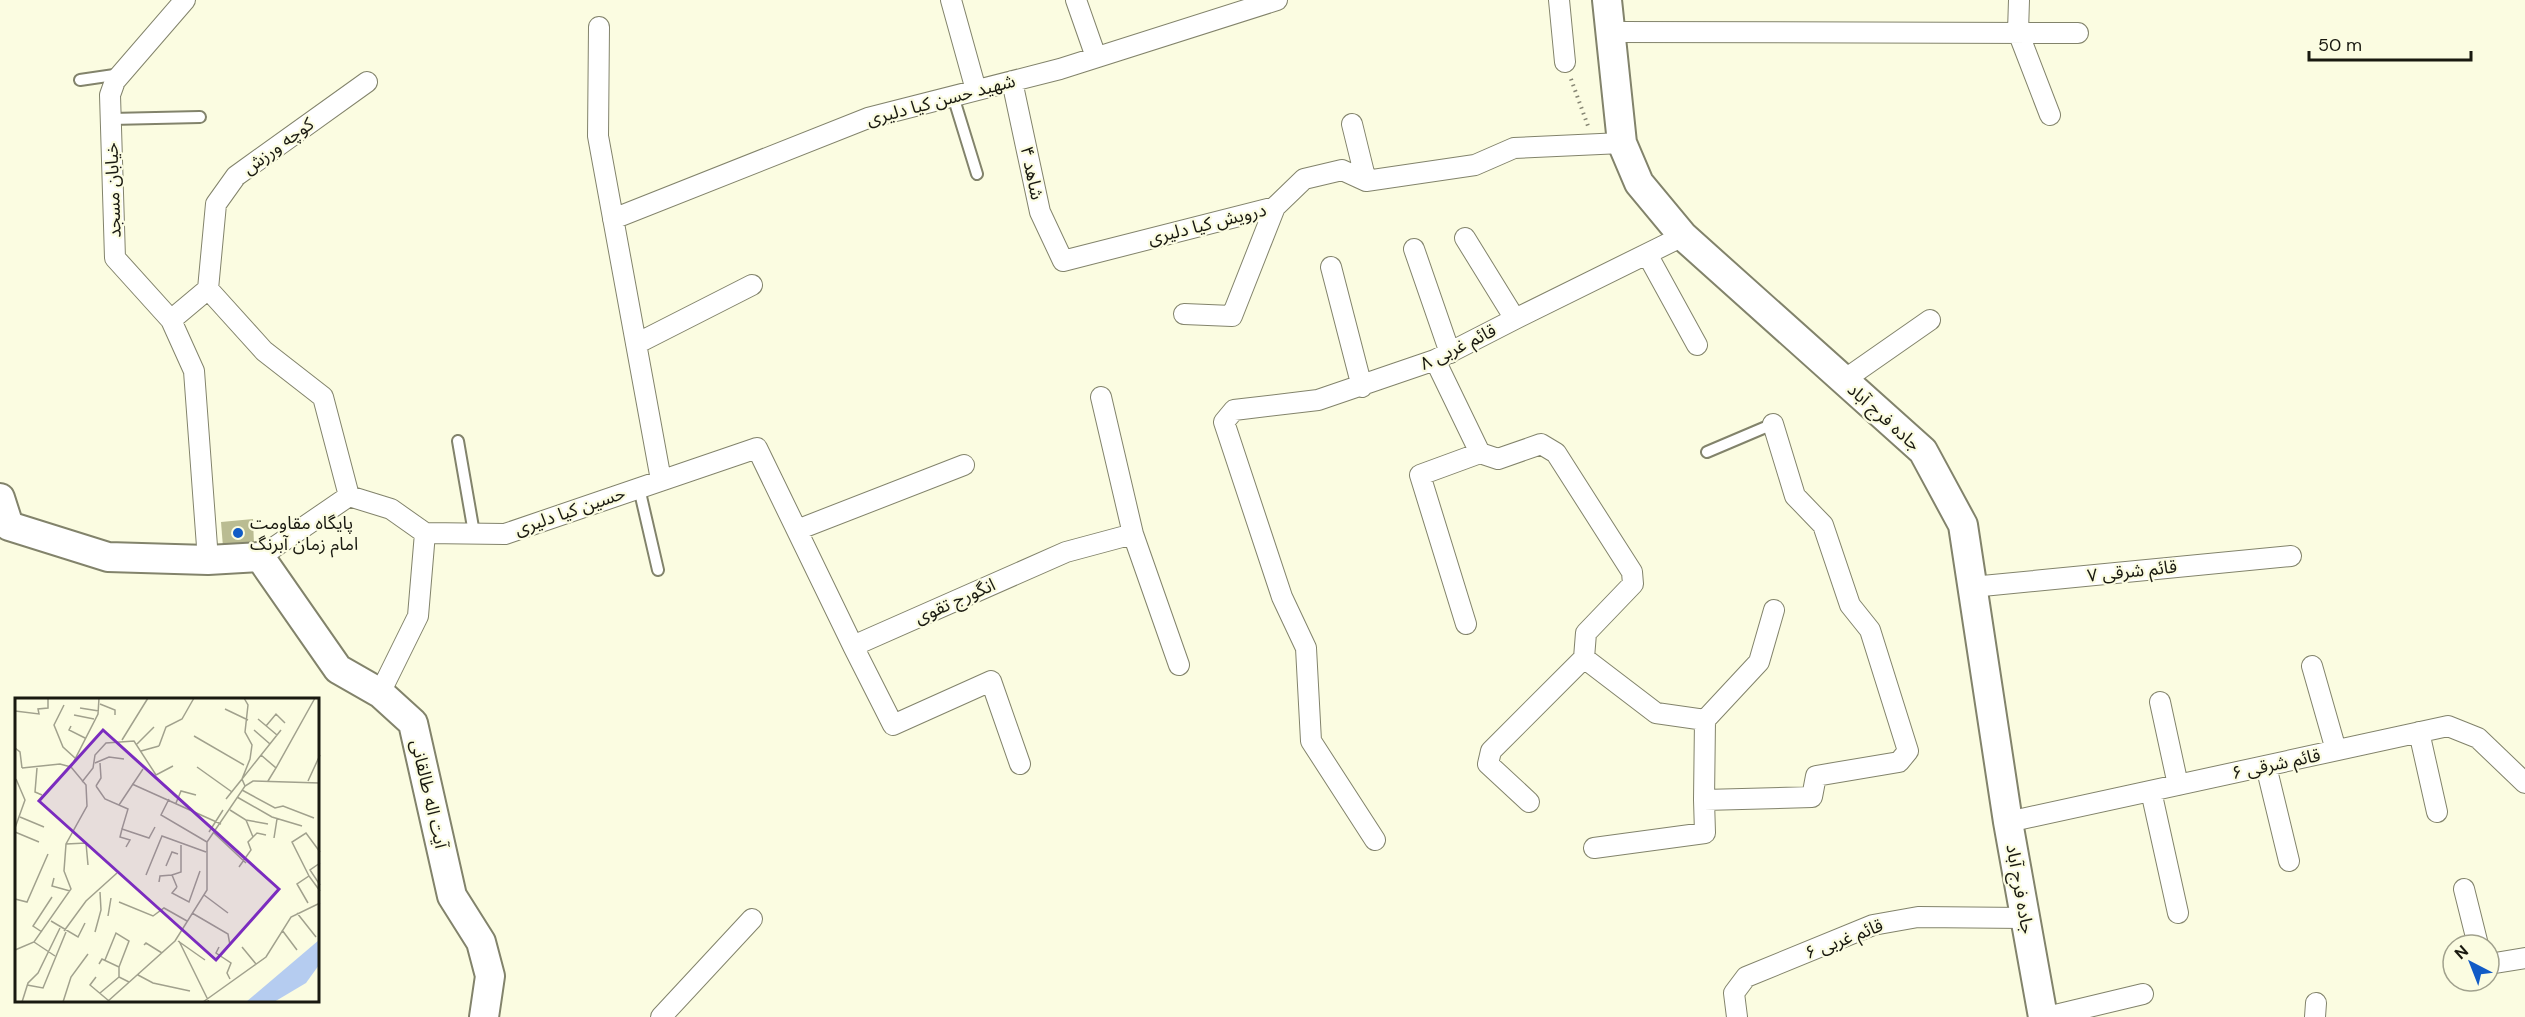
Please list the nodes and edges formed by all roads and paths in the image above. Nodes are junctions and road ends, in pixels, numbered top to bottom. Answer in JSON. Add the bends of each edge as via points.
{"nodes":[{"id":1,"x":185,"y":0,"type":"edge"},
{"id":2,"x":951,"y":0,"type":"edge"},
{"id":3,"x":1076,"y":0,"type":"edge"},
{"id":4,"x":1277,"y":0,"type":"edge"},
{"id":5,"x":1559,"y":0,"type":"edge"},
{"id":6,"x":1606,"y":0,"type":"edge"},
{"id":7,"x":2019,"y":0,"type":"edge"},
{"id":8,"x":599,"y":27,"type":"dead end"},
{"id":9,"x":1610,"y":32,"type":"junction"},
{"id":10,"x":2018,"y":32,"type":"junction"},
{"id":11,"x":2078,"y":33,"type":"dead end"},
{"id":12,"x":1096,"y":57,"type":"junction"},
{"id":13,"x":1565,"y":62,"type":"joint"},
{"id":14,"x":121,"y":74,"type":"junction"},
{"id":15,"x":80,"y":80,"type":"dead end"},
{"id":16,"x":1012,"y":81,"type":"junction"},
{"id":17,"x":367,"y":82,"type":"dead end"},
{"id":18,"x":976,"y":90,"type":"junction"},
{"id":19,"x":953,"y":96,"type":"junction"},
{"id":20,"x":2050,"y":115,"type":"dead end"},
{"id":21,"x":200,"y":117,"type":"dead end"},
{"id":22,"x":111,"y":119,"type":"junction"},
{"id":23,"x":1352,"y":124,"type":"dead end"},
{"id":24,"x":1608,"y":144,"type":"junction"},
{"id":25,"x":977,"y":174,"type":"dead end"},
{"id":26,"x":1366,"y":181,"type":"junction"},
{"id":27,"x":1275,"y":207,"type":"junction"},
{"id":28,"x":613,"y":219,"type":"junction"},
{"id":29,"x":1683,"y":236,"type":"junction"},
{"id":30,"x":1465,"y":238,"type":"dead end"},
{"id":31,"x":1414,"y":249,"type":"dead end"},
{"id":32,"x":1647,"y":254,"type":"junction"},
{"id":33,"x":1063,"y":261,"type":"joint"},
{"id":34,"x":1331,"y":267,"type":"dead end"},
{"id":35,"x":752,"y":285,"type":"dead end"},
{"id":36,"x":208,"y":289,"type":"junction"},
{"id":37,"x":1184,"y":315,"type":"dead end"},
{"id":38,"x":1515,"y":319,"type":"junction"},
{"id":39,"x":171,"y":320,"type":"junction"},
{"id":40,"x":1930,"y":320,"type":"dead end"},
{"id":41,"x":636,"y":344,"type":"junction"},
{"id":42,"x":1697,"y":345,"type":"dead end"},
{"id":43,"x":1443,"y":357,"type":"junction"},
{"id":44,"x":1844,"y":380,"type":"junction"},
{"id":45,"x":1362,"y":387,"type":"junction"},
{"id":46,"x":1101,"y":397,"type":"dead end"},
{"id":47,"x":1773,"y":424,"type":"joint"},
{"id":48,"x":458,"y":441,"type":"dead end"},
{"id":49,"x":1707,"y":452,"type":"dead end"},
{"id":50,"x":1480,"y":453,"type":"junction"},
{"id":51,"x":964,"y":465,"type":"dead end"},
{"id":52,"x":661,"y":480,"type":"junction"},
{"id":53,"x":639,"y":488,"type":"junction"},
{"id":54,"x":349,"y":496,"type":"junction"},
{"id":55,"x":0,"y":498,"type":"edge"},
{"id":56,"x":4,"y":528,"type":"edge"},
{"id":57,"x":797,"y":530,"type":"junction"},
{"id":58,"x":425,"y":533,"type":"junction"},
{"id":59,"x":474,"y":533,"type":"junction"},
{"id":60,"x":1133,"y":534,"type":"junction"},
{"id":61,"x":2291,"y":556,"type":"dead end"},
{"id":62,"x":260,"y":557,"type":"junction"},
{"id":63,"x":208,"y":560,"type":"junction"},
{"id":64,"x":658,"y":570,"type":"dead end"},
{"id":65,"x":1972,"y":587,"type":"junction"},
{"id":66,"x":1774,"y":610,"type":"dead end"},
{"id":67,"x":1466,"y":624,"type":"dead end"},
{"id":68,"x":853,"y":646,"type":"junction"},
{"id":69,"x":1584,"y":658,"type":"junction"},
{"id":70,"x":1179,"y":665,"type":"dead end"},
{"id":71,"x":2312,"y":666,"type":"dead end"},
{"id":72,"x":380,"y":693,"type":"junction"},
{"id":73,"x":2160,"y":702,"type":"dead end"},
{"id":74,"x":1704,"y":720,"type":"junction"},
{"id":75,"x":2419,"y":732,"type":"junction"},
{"id":76,"x":2336,"y":750,"type":"junction"},
{"id":77,"x":1020,"y":764,"type":"dead end"},
{"id":78,"x":2266,"y":766,"type":"junction"},
{"id":79,"x":2525,"y":783,"type":"edge"},
{"id":80,"x":2178,"y":785,"type":"junction"},
{"id":81,"x":2151,"y":791,"type":"junction"},
{"id":82,"x":1704,"y":800,"type":"junction"},
{"id":83,"x":1529,"y":802,"type":"dead end"},
{"id":84,"x":2437,"y":812,"type":"dead end"},
{"id":85,"x":2008,"y":822,"type":"junction"},
{"id":86,"x":1375,"y":840,"type":"dead end"},
{"id":87,"x":1594,"y":848,"type":"dead end"},
{"id":88,"x":2289,"y":861,"type":"dead end"},
{"id":89,"x":2464,"y":889,"type":"dead end"},
{"id":90,"x":2178,"y":913,"type":"dead end"},
{"id":91,"x":2025,"y":918,"type":"junction"},
{"id":92,"x":752,"y":919,"type":"dead end"},
{"id":93,"x":2475,"y":933,"type":"edge"},
{"id":94,"x":2525,"y":958,"type":"edge"},
{"id":95,"x":2501,"y":962,"type":"edge"},
{"id":96,"x":2144,"y":994,"type":"dead end"},
{"id":97,"x":484,"y":1017,"type":"edge"},
{"id":98,"x":661,"y":1017,"type":"edge"},
{"id":99,"x":1737,"y":1017,"type":"edge"},
{"id":100,"x":2045,"y":1017,"type":"edge"}],
"edges":[{"from":1,"to":14,"type":"street","name":"خیابان مسجد"},
{"from":2,"to":18,"type":"street"},
{"from":3,"to":12,"type":"street"},
{"from":4,"to":12,"type":"street","name":"شهید حسن کیا دلیری"},
{"from":5,"to":13,"type":"street"},
{"from":6,"to":9,"type":"street","name":"جاده فرج آباد"},
{"from":7,"to":10,"type":"street"},
{"from":8,"to":28,"type":"street","via":[[598,136]]},
{"from":9,"to":10,"type":"street"},
{"from":9,"to":24,"type":"street","name":"جاده فرج آباد"},
{"from":10,"to":11,"type":"street"},
{"from":10,"to":20,"type":"street"},
{"from":12,"to":16,"type":"street","name":"شهید حسن کیا دلیری"},
{"from":13,"to":24,"type":"path"},
{"from":14,"to":15,"type":"lane"},
{"from":14,"to":22,"type":"street","name":"خیابان مسجد","via":[[110,95]]},
{"from":16,"to":18,"type":"street","name":"شهید حسن کیا دلیری"},
{"from":16,"to":33,"type":"street","name":"شاهد ۴","via":[[1040,212]]},
{"from":17,"to":36,"type":"street","name":"کوچه ورزش","via":[[236,176],[216,204]]},
{"from":18,"to":19,"type":"street","name":"شهید حسن کیا دلیری"},
{"from":19,"to":25,"type":"lane"},
{"from":19,"to":28,"type":"street","name":"شهید حسن کیا دلیری","via":[[868,118]]},
{"from":21,"to":22,"type":"lane"},
{"from":22,"to":39,"type":"street","name":"خیابان مسجد","via":[[116,258]]},
{"from":23,"to":26,"type":"street"},
{"from":24,"to":26,"type":"street","name":"درویش کیا دلیری","via":[[1514,148],[1475,165]]},
{"from":24,"to":29,"type":"street","name":"جاده فرج آباد"},
{"from":26,"to":27,"type":"street","name":"درویش کیا دلیری","via":[[1342,170],[1304,179]]},
{"from":27,"to":33,"type":"street","name":"درویش کیا دلیری"},
{"from":27,"to":37,"type":"street","via":[[1232,316]]},
{"from":28,"to":41,"type":"street"},
{"from":29,"to":32,"type":"street","name":"قائم غربی ۸"},
{"from":29,"to":44,"type":"street","name":"جاده فرج آباد"},
{"from":30,"to":38,"type":"street"},
{"from":31,"to":43,"type":"street"},
{"from":32,"to":38,"type":"street","name":"قائم غربی ۸"},
{"from":32,"to":42,"type":"street"},
{"from":34,"to":45,"type":"street"},
{"from":35,"to":41,"type":"street"},
{"from":36,"to":39,"type":"street"},
{"from":36,"to":54,"type":"street","via":[[264,351],[323,397]]},
{"from":38,"to":43,"type":"street","name":"قائم غربی ۸"},
{"from":39,"to":63,"type":"street","name":"خیابان مسجد","via":[[194,371]]},
{"from":40,"to":44,"type":"street"},
{"from":41,"to":52,"type":"street"},
{"from":43,"to":45,"type":"street","name":"قائم غربی ۸"},
{"from":43,"to":50,"type":"street"},
{"from":44,"to":65,"type":"street","name":"جاده فرج آباد","via":[[1923,451],[1963,525]]},
{"from":45,"to":86,"type":"street","name":"قائم غربی ۸","via":[[1318,400],[1234,410],[1224,422],[1282,597],[1306,648],[1311,741]]},
{"from":46,"to":60,"type":"street"},
{"from":47,"to":49,"type":"lane"},
{"from":47,"to":82,"type":"street","via":[[1795,496],[1823,525],[1850,605],[1870,630],[1908,751],[1899,762],[1816,776],[1812,796]]},
{"from":48,"to":59,"type":"lane"},
{"from":50,"to":67,"type":"street","via":[[1420,476]]},
{"from":50,"to":69,"type":"street","via":[[1498,459],[1541,444],[1556,453],[1632,572],[1633,584],[1586,633]]},
{"from":51,"to":57,"type":"street"},
{"from":52,"to":53,"type":"street","name":"حسین کیا دلیری"},
{"from":52,"to":57,"type":"street","name":"حسین کیا دلیری","via":[[757,448]]},
{"from":53,"to":59,"type":"street","name":"حسین کیا دلیری","via":[[506,534]]},
{"from":53,"to":64,"type":"lane"},
{"from":54,"to":58,"type":"street","via":[[391,509]]},
{"from":54,"to":62,"type":"street"},
{"from":55,"to":56,"type":"street"},
{"from":56,"to":63,"type":"street","via":[[108,556]]},
{"from":57,"to":68,"type":"street"},
{"from":58,"to":59,"type":"street","name":"حسین کیا دلیری"},
{"from":58,"to":72,"type":"street","via":[[418,616]]},
{"from":60,"to":68,"type":"street","name":"انگورج تقوی","via":[[1066,552]]},
{"from":60,"to":70,"type":"street"},
{"from":61,"to":65,"type":"street","name":"قائم شرقی ۷"},
{"from":62,"to":63,"type":"street"},
{"from":62,"to":72,"type":"street","name":"آیت اله طالقانی","via":[[338,669]]},
{"from":65,"to":85,"type":"street","name":"جاده فرج آباد"},
{"from":66,"to":74,"type":"street","via":[[1759,662]]},
{"from":68,"to":77,"type":"street","via":[[893,725],[991,681]]},
{"from":69,"to":74,"type":"street","via":[[1656,713]]},
{"from":69,"to":83,"type":"street","via":[[1491,751],[1488,764]]},
{"from":71,"to":76,"type":"street"},
{"from":72,"to":97,"type":"street","name":"آیت اله طالقانی","via":[[413,723],[452,896],[481,942],[490,976]]},
{"from":73,"to":80,"type":"street"},
{"from":74,"to":82,"type":"street"},
{"from":75,"to":76,"type":"street","name":"قائم شرقی ۶"},
{"from":75,"to":79,"type":"street","name":"قائم شرقی ۶","via":[[2448,726],[2478,738]]},
{"from":75,"to":84,"type":"street"},
{"from":76,"to":78,"type":"street","name":"قائم شرقی ۶"},
{"from":78,"to":80,"type":"street","name":"قائم شرقی ۶"},
{"from":78,"to":88,"type":"street"},
{"from":80,"to":81,"type":"street","name":"قائم شرقی ۶"},
{"from":81,"to":85,"type":"street","name":"قائم شرقی ۶"},
{"from":81,"to":90,"type":"street"},
{"from":82,"to":87,"type":"street","via":[[1705,833]]},
{"from":85,"to":91,"type":"street","name":"جاده فرج آباد"},
{"from":89,"to":93,"type":"street"},
{"from":91,"to":99,"type":"street","name":"قائم غربی ۶","via":[[1918,917],[1873,925],[1746,977],[1734,993]]},
{"from":91,"to":100,"type":"street","name":"جاده فرج آباد"},
{"from":92,"to":98,"type":"street"},
{"from":94,"to":95,"type":"street"},
{"from":96,"to":100,"type":"street"}]}
